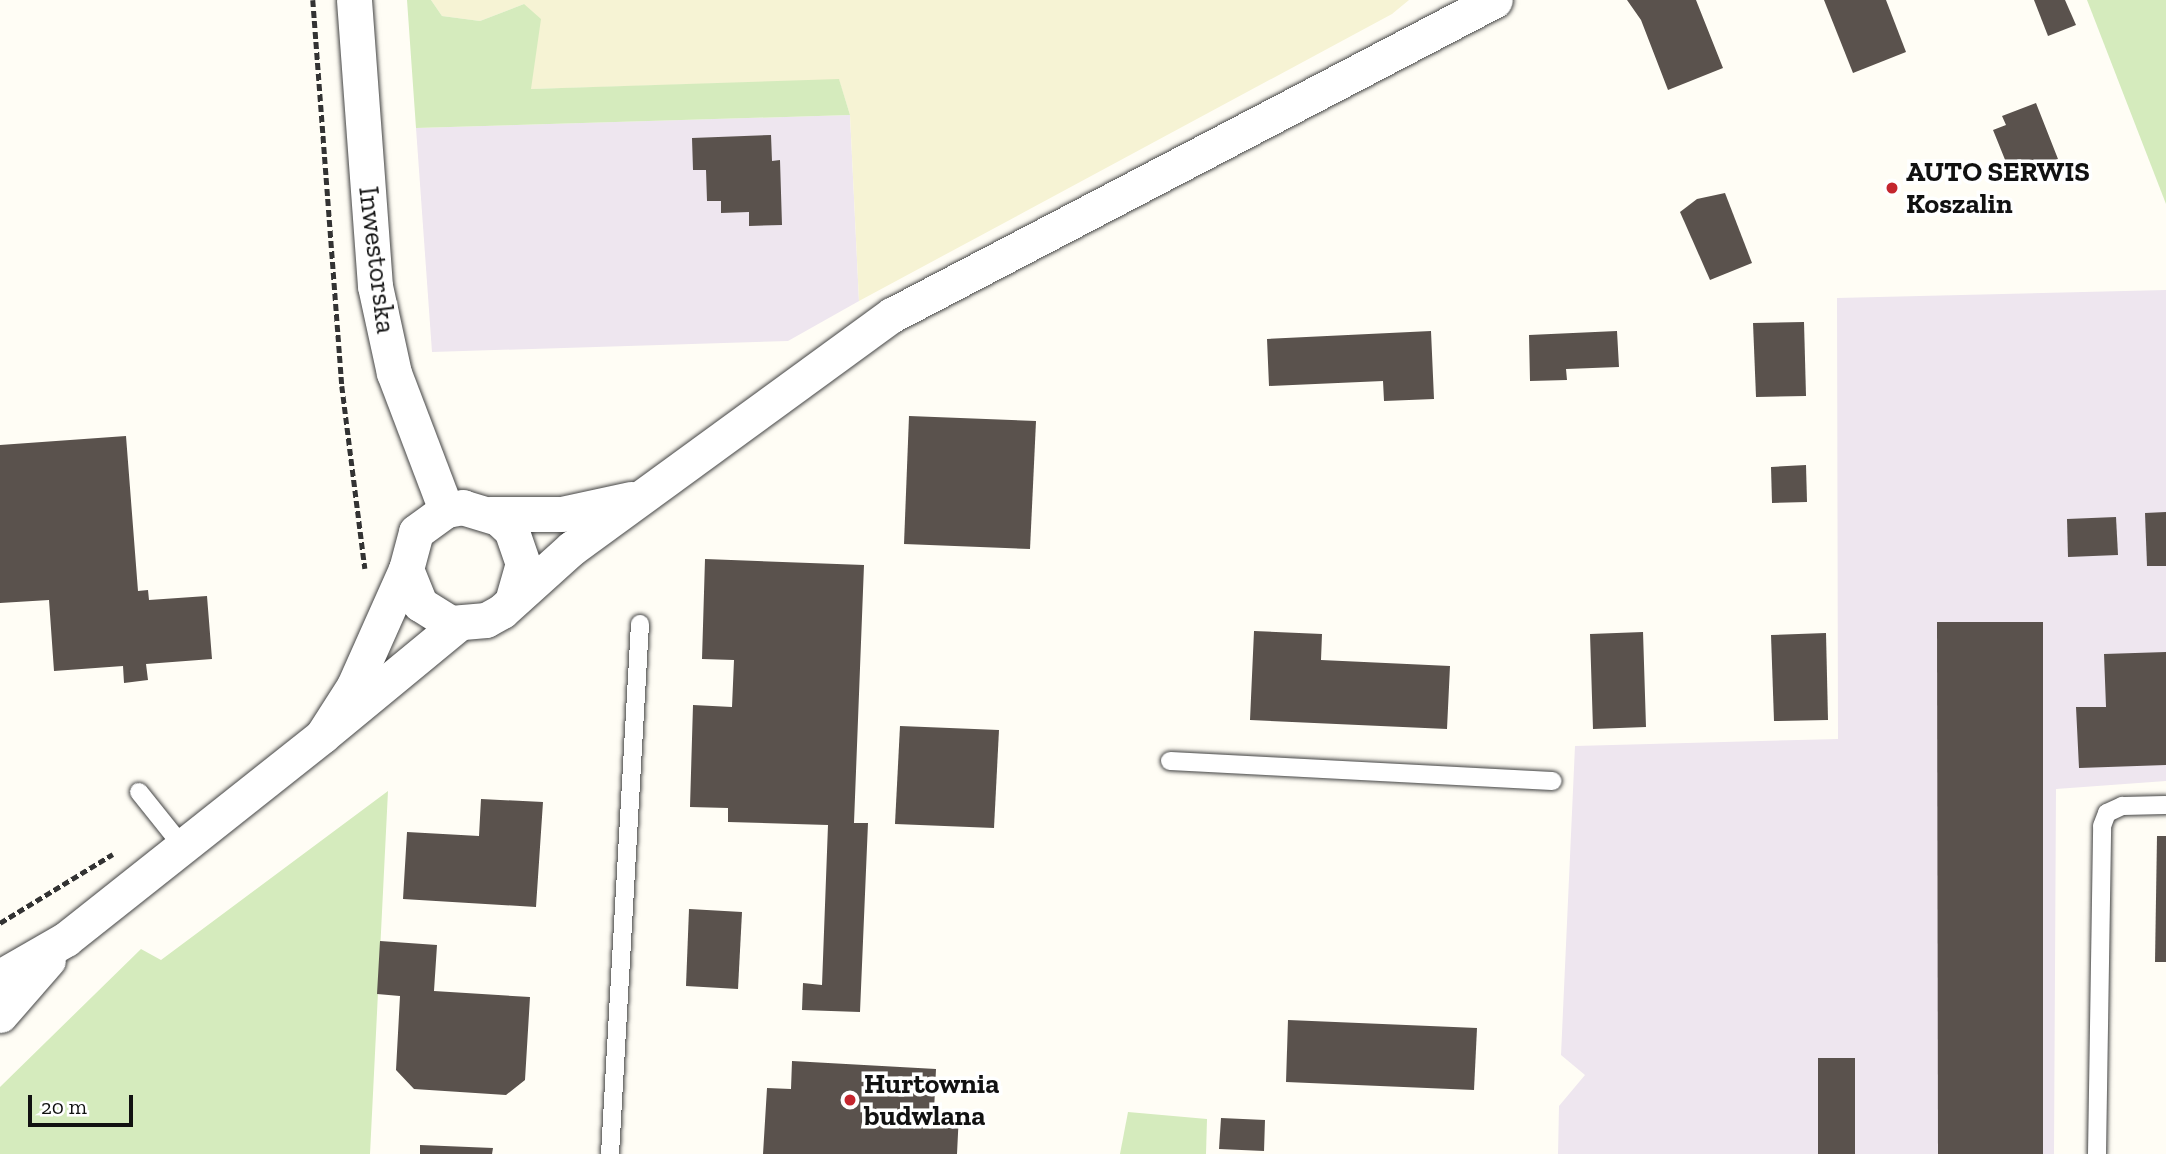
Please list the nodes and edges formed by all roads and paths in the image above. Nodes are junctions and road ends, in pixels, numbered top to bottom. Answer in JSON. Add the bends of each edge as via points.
{"nodes":[{"id":1,"x":313,"y":0,"type":"edge"},
{"id":2,"x":354,"y":0,"type":"edge"},
{"id":3,"x":1478,"y":4,"type":"edge"},
{"id":4,"x":642,"y":497,"type":"junction"},
{"id":5,"x":446,"y":510,"type":"junction"},
{"id":6,"x":489,"y":514,"type":"junction"},
{"id":7,"x":406,"y":569,"type":"junction"},
{"id":8,"x":364,"y":578,"type":"dead end"},
{"id":9,"x":513,"y":598,"type":"junction"},
{"id":10,"x":459,"y":624,"type":"junction"},
{"id":11,"x":640,"y":624,"type":"dead end"},
{"id":12,"x":322,"y":736,"type":"junction"},
{"id":13,"x":1170,"y":761,"type":"dead end"},
{"id":14,"x":1552,"y":780,"type":"dead end"},
{"id":15,"x":139,"y":792,"type":"dead end"},
{"id":16,"x":2166,"y":805,"type":"edge"},
{"id":17,"x":183,"y":847,"type":"junction"},
{"id":18,"x":117,"y":851,"type":"dead end"},
{"id":19,"x":0,"y":923,"type":"edge"},
{"id":20,"x":66,"y":939,"type":"junction"},
{"id":21,"x":0,"y":977,"type":"edge"},
{"id":22,"x":0,"y":1015,"type":"edge"},
{"id":23,"x":610,"y":1154,"type":"edge"},
{"id":24,"x":2097,"y":1154,"type":"edge"}],
"edges":[{"from":1,"to":8,"type":"path","via":[[342,386]]},
{"from":2,"to":5,"type":"street","name":"Inwestorska","via":[[375,286],[394,373]]},
{"from":3,"to":4,"type":"street","via":[[892,315]]},
{"from":4,"to":6,"type":"street","via":[[561,514]]},
{"from":4,"to":9,"type":"street"},
{"from":5,"to":6,"type":"street","via":[[463,507]]},
{"from":5,"to":7,"type":"street","via":[[416,532]]},
{"from":6,"to":9,"type":"street","via":[[511,530],[520,547],[523,564]]},
{"from":7,"to":10,"type":"street","via":[[420,604],[435,616]]},
{"from":7,"to":12,"type":"street","via":[[354,687]]},
{"from":9,"to":10,"type":"street","via":[[486,620]]},
{"from":10,"to":12,"type":"street"},
{"from":11,"to":23,"type":"lane"},
{"from":12,"to":17,"type":"street"},
{"from":13,"to":14,"type":"lane"},
{"from":15,"to":17,"type":"lane"},
{"from":16,"to":24,"type":"lane","via":[[2122,806],[2107,813],[2102,826]]},
{"from":17,"to":20,"type":"street"},
{"from":18,"to":19,"type":"path"},
{"from":20,"to":21,"type":"street"},
{"from":20,"to":22,"type":"street"}]}
